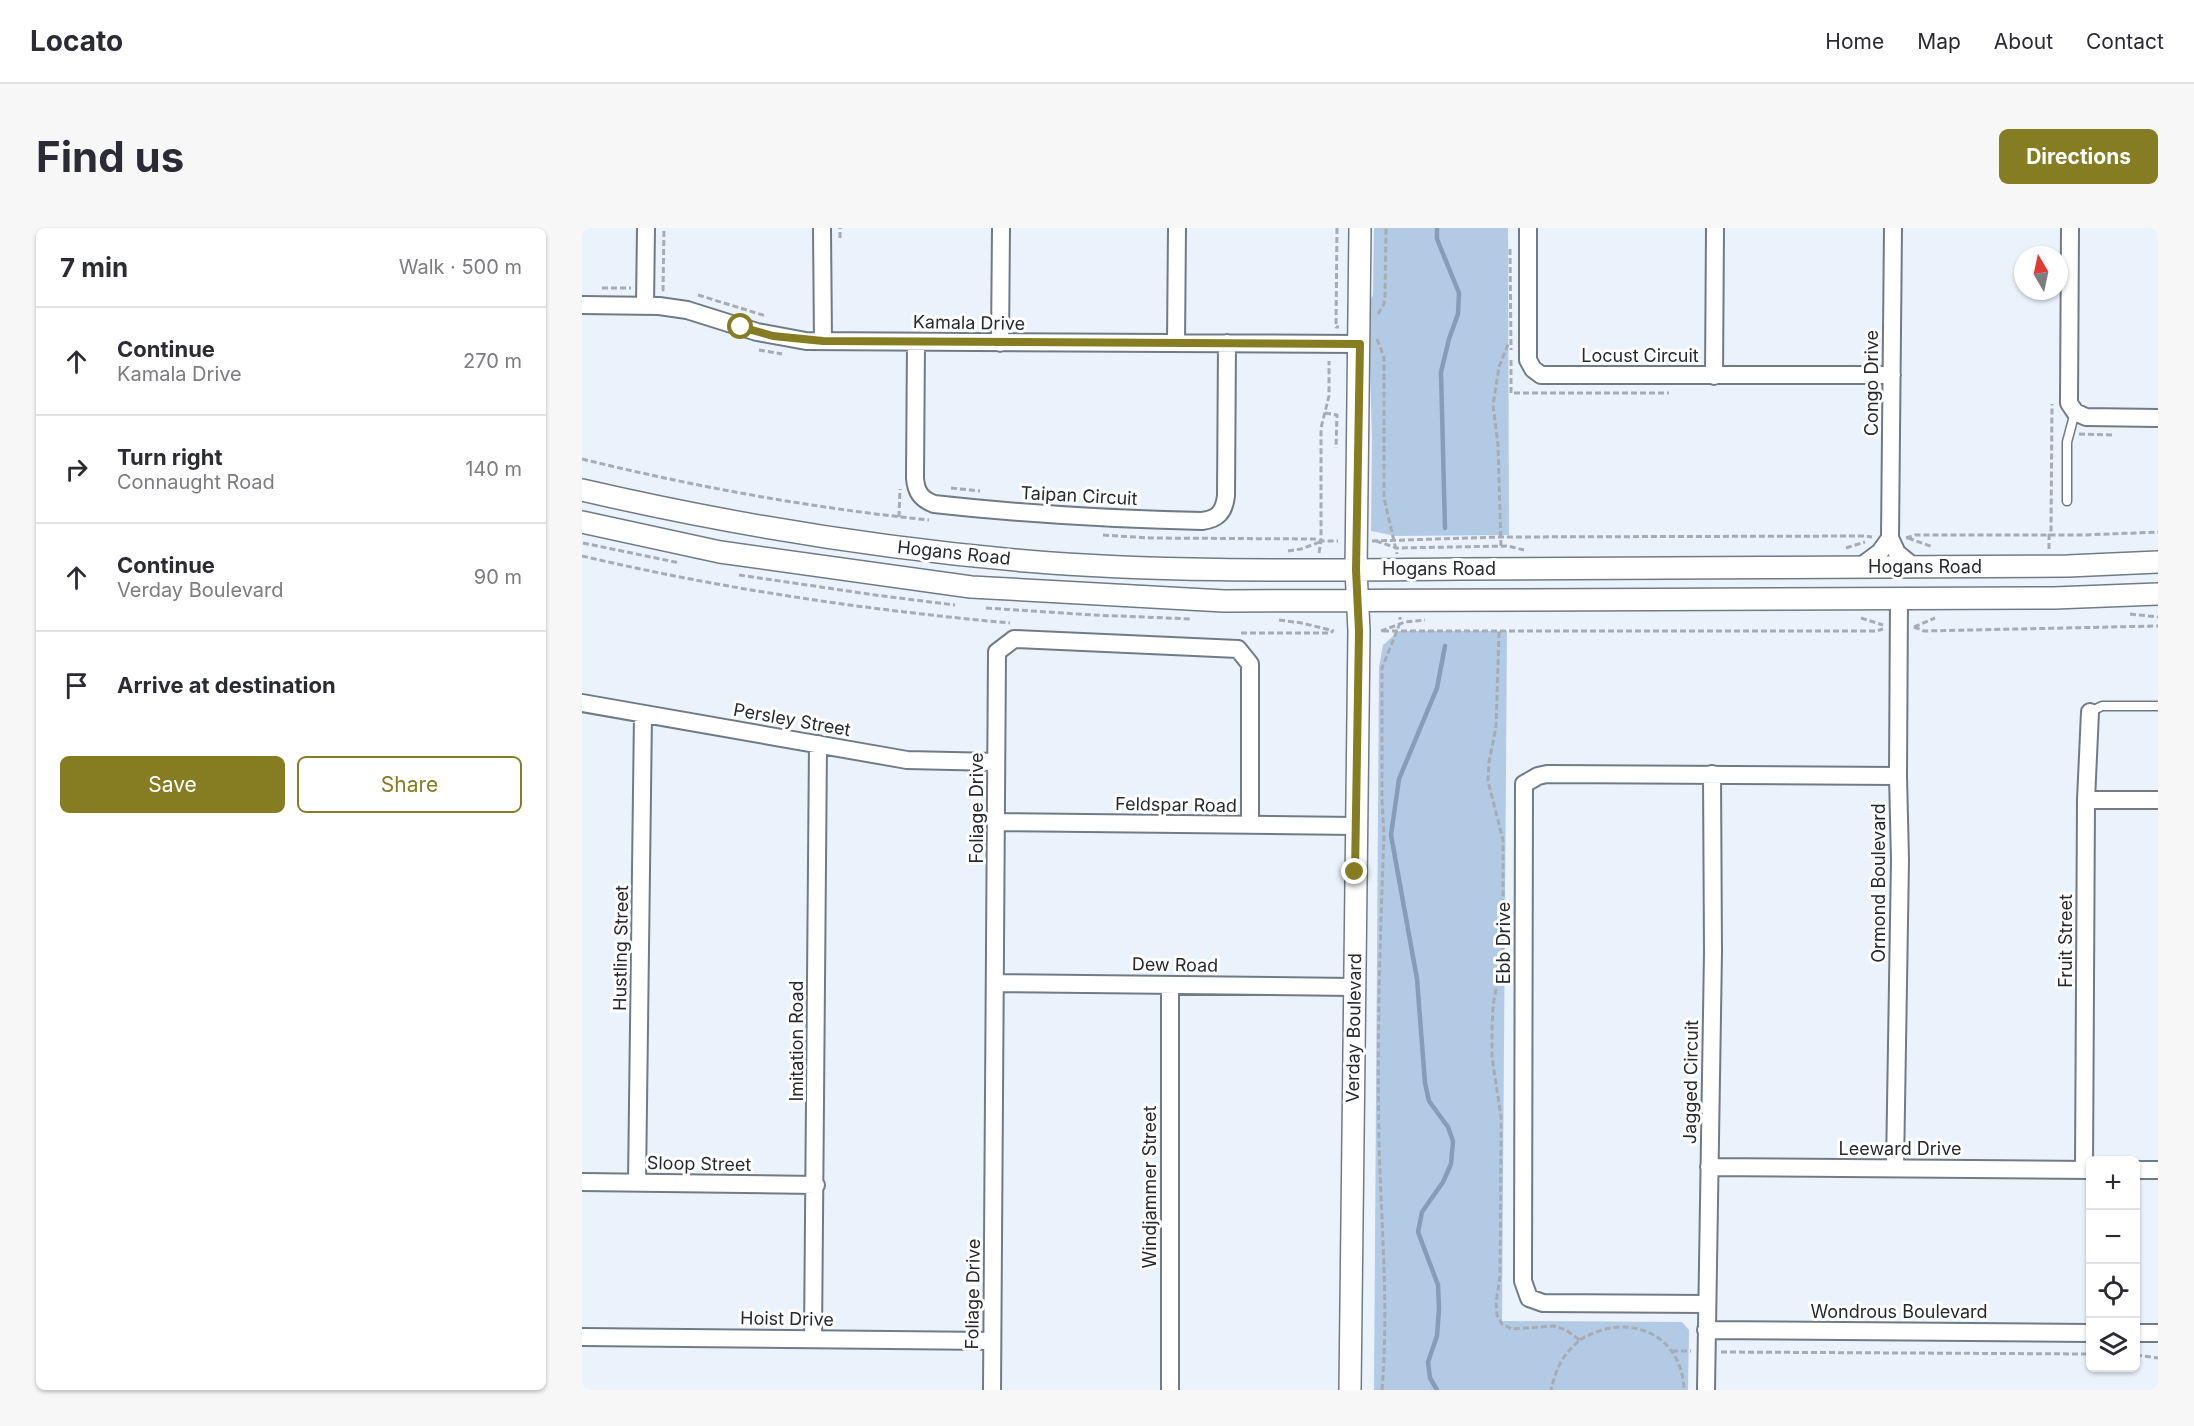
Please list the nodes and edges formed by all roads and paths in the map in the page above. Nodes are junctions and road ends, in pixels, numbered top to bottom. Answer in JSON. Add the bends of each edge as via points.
{"nodes":[{"id":1,"x":646,"y":228,"type":"edge"},
{"id":2,"x":822,"y":228,"type":"edge"},
{"id":3,"x":1000,"y":228,"type":"edge"},
{"id":4,"x":1178,"y":228,"type":"edge"},
{"id":5,"x":1360,"y":228,"type":"edge"},
{"id":6,"x":1386,"y":228,"type":"edge"},
{"id":7,"x":1528,"y":228,"type":"edge"},
{"id":8,"x":1715,"y":228,"type":"edge"},
{"id":9,"x":1893,"y":228,"type":"edge"},
{"id":10,"x":2070,"y":228,"type":"edge"},
{"id":11,"x":1510,"y":239,"type":"dead end"},
{"id":12,"x":582,"y":305,"type":"edge"},
{"id":13,"x":645,"y":306,"type":"junction"},
{"id":14,"x":1376,"y":318,"type":"dead end"},
{"id":15,"x":1368,"y":339,"type":"junction"},
{"id":16,"x":823,"y":341,"type":"junction"},
{"id":17,"x":916,"y":342,"type":"junction"},
{"id":18,"x":1000,"y":343,"type":"junction"},
{"id":19,"x":1176,"y":343,"type":"junction"},
{"id":20,"x":1227,"y":344,"type":"junction"},
{"id":21,"x":1329,"y":361,"type":"dead end"},
{"id":22,"x":1892,"y":375,"type":"junction"},
{"id":23,"x":1714,"y":376,"type":"junction"},
{"id":24,"x":2052,"y":401,"type":"dead end"},
{"id":25,"x":2075,"y":412,"type":"junction"},
{"id":26,"x":1325,"y":413,"type":"junction"},
{"id":27,"x":2158,"y":418,"type":"edge"},
{"id":28,"x":1336,"y":448,"type":"dead end"},
{"id":29,"x":582,"y":490,"type":"edge"},
{"id":30,"x":2067,"y":501,"type":"dead end"},
{"id":31,"x":582,"y":522,"type":"edge"},
{"id":32,"x":2158,"y":532,"type":"edge"},
{"id":33,"x":2049,"y":535,"type":"junction"},
{"id":34,"x":1500,"y":537,"type":"junction"},
{"id":35,"x":1890,"y":538,"type":"junction"},
{"id":36,"x":1394,"y":539,"type":"junction"},
{"id":37,"x":1321,"y":541,"type":"junction"},
{"id":38,"x":1501,"y":546,"type":"junction"},
{"id":39,"x":1397,"y":548,"type":"junction"},
{"id":40,"x":1839,"y":548,"type":"dead end"},
{"id":41,"x":2049,"y":549,"type":"dead end"},
{"id":42,"x":1531,"y":550,"type":"dead end"},
{"id":43,"x":1284,"y":551,"type":"dead end"},
{"id":44,"x":582,"y":556,"type":"edge"},
{"id":45,"x":2158,"y":562,"type":"edge"},
{"id":46,"x":1860,"y":567,"type":"junction"},
{"id":47,"x":1914,"y":567,"type":"junction"},
{"id":48,"x":1398,"y":569,"type":"junction"},
{"id":49,"x":1318,"y":570,"type":"junction"},
{"id":50,"x":1356,"y":570,"type":"junction"},
{"id":51,"x":2158,"y":594,"type":"edge"},
{"id":52,"x":1899,"y":598,"type":"junction"},
{"id":53,"x":1319,"y":600,"type":"junction"},
{"id":54,"x":1358,"y":600,"type":"junction"},
{"id":55,"x":1400,"y":600,"type":"junction"},
{"id":56,"x":1017,"y":624,"type":"dead end"},
{"id":57,"x":2158,"y":626,"type":"edge"},
{"id":58,"x":1319,"y":627,"type":"dead end"},
{"id":59,"x":1887,"y":627,"type":"dead end"},
{"id":60,"x":1914,"y":627,"type":"dead end"},
{"id":61,"x":1334,"y":631,"type":"dead end"},
{"id":62,"x":1381,"y":631,"type":"dead end"},
{"id":63,"x":1396,"y":632,"type":"junction"},
{"id":64,"x":1240,"y":633,"type":"dead end"},
{"id":65,"x":582,"y":703,"type":"edge"},
{"id":66,"x":2158,"y":706,"type":"edge"},
{"id":67,"x":2090,"y":712,"type":"joint"},
{"id":68,"x":643,"y":714,"type":"junction"},
{"id":69,"x":818,"y":744,"type":"junction"},
{"id":70,"x":996,"y":762,"type":"junction"},
{"id":71,"x":1712,"y":774,"type":"junction"},
{"id":72,"x":1898,"y":776,"type":"junction"},
{"id":73,"x":2086,"y":800,"type":"junction"},
{"id":74,"x":2158,"y":800,"type":"edge"},
{"id":75,"x":996,"y":822,"type":"junction"},
{"id":76,"x":1250,"y":825,"type":"junction"},
{"id":77,"x":1356,"y":826,"type":"junction"},
{"id":78,"x":995,"y":983,"type":"junction"},
{"id":79,"x":1170,"y":985,"type":"junction"},
{"id":80,"x":1354,"y":987,"type":"junction"},
{"id":81,"x":2087,"y":1156,"type":"edge"},
{"id":82,"x":1708,"y":1167,"type":"junction"},
{"id":83,"x":1895,"y":1168,"type":"junction"},
{"id":84,"x":2086,"y":1170,"type":"edge"},
{"id":85,"x":2140,"y":1170,"type":"edge"},
{"id":86,"x":2158,"y":1170,"type":"edge"},
{"id":87,"x":582,"y":1182,"type":"edge"},
{"id":88,"x":637,"y":1183,"type":"junction"},
{"id":89,"x":816,"y":1185,"type":"junction"},
{"id":90,"x":1707,"y":1304,"type":"junction"},
{"id":91,"x":1706,"y":1330,"type":"junction"},
{"id":92,"x":2086,"y":1333,"type":"edge"},
{"id":93,"x":2140,"y":1333,"type":"edge"},
{"id":94,"x":2158,"y":1333,"type":"edge"},
{"id":95,"x":582,"y":1337,"type":"edge"},
{"id":96,"x":813,"y":1339,"type":"junction"},
{"id":97,"x":1580,"y":1340,"type":"dead end"},
{"id":98,"x":992,"y":1341,"type":"junction"},
{"id":99,"x":1671,"y":1351,"type":"junction"},
{"id":100,"x":1706,"y":1352,"type":"junction"},
{"id":101,"x":2086,"y":1354,"type":"edge"},
{"id":102,"x":2140,"y":1356,"type":"edge"},
{"id":103,"x":2158,"y":1358,"type":"edge"},
{"id":104,"x":992,"y":1390,"type":"edge"},
{"id":105,"x":1170,"y":1390,"type":"edge"},
{"id":106,"x":1350,"y":1390,"type":"edge"},
{"id":107,"x":1382,"y":1390,"type":"edge"},
{"id":108,"x":1684,"y":1390,"type":"edge"},
{"id":109,"x":1706,"y":1390,"type":"edge"}],
"edges":[{"from":1,"to":13,"type":"street"},
{"from":2,"to":16,"type":"street"},
{"from":3,"to":18,"type":"street"},
{"from":4,"to":19,"type":"street"},
{"from":5,"to":15,"type":"street","name":"Verday Boulevard"},
{"from":6,"to":14,"type":"path","via":[[1385,299]]},
{"from":7,"to":23,"type":"street","name":"Locust Circuit","via":[[1528,355],[1537,373]]},
{"from":8,"to":23,"type":"street"},
{"from":9,"to":22,"type":"street","name":"Congo Drive"},
{"from":10,"to":25,"type":"street","via":[[2068,396]]},
{"from":11,"to":34,"type":"path","via":[[1510,340],[1499,367],[1493,405]]},
{"from":12,"to":13,"type":"street","name":"Kamala Drive"},
{"from":13,"to":16,"type":"street","name":"Kamala Drive","via":[[702,314],[773,336]]},
{"from":15,"to":20,"type":"street","name":"Kamala Drive"},
{"from":15,"to":36,"type":"path","via":[[1384,357],[1384,498]]},
{"from":15,"to":50,"type":"street","name":"Verday Boulevard"},
{"from":16,"to":17,"type":"street","name":"Kamala Drive"},
{"from":17,"to":18,"type":"street","name":"Kamala Drive"},
{"from":17,"to":20,"type":"street","name":"Taipan Circuit","via":[[915,484],[924,500],[1019,512],[1202,521],[1220,515],[1226,496]]},
{"from":18,"to":19,"type":"street","name":"Kamala Drive"},
{"from":19,"to":20,"type":"street","name":"Kamala Drive"},
{"from":21,"to":26,"type":"path"},
{"from":22,"to":23,"type":"street","name":"Locust Circuit"},
{"from":22,"to":35,"type":"street","name":"Congo Drive"},
{"from":24,"to":33,"type":"path"},
{"from":25,"to":27,"type":"street","via":[[2092,418]]},
{"from":25,"to":30,"type":"lane","via":[[2067,442]]},
{"from":26,"to":28,"type":"path","via":[[1337,415]]},
{"from":26,"to":37,"type":"path","via":[[1321,428]]},
{"from":29,"to":49,"type":"street","name":"Hogans Road","via":[[791,532],[951,554],[1170,569]]},
{"from":31,"to":53,"type":"street","name":"Hogans Road","via":[[720,552],[971,587],[1224,601]]},
{"from":32,"to":33,"type":"path"},
{"from":33,"to":35,"type":"path"},
{"from":33,"to":41,"type":"path"},
{"from":34,"to":35,"type":"path"},
{"from":34,"to":36,"type":"path"},
{"from":34,"to":38,"type":"path"},
{"from":35,"to":40,"type":"path"},
{"from":35,"to":46,"type":"street","via":[[1880,552]]},
{"from":35,"to":47,"type":"street","via":[[1897,553]]},
{"from":36,"to":39,"type":"path"},
{"from":36,"to":39,"type":"path","via":[[1374,540]]},
{"from":37,"to":43,"type":"path"},
{"from":37,"to":49,"type":"path"},
{"from":38,"to":39,"type":"path"},
{"from":38,"to":42,"type":"path"},
{"from":39,"to":48,"type":"path"},
{"from":44,"to":56,"type":"path","via":[[790,597]]},
{"from":45,"to":47,"type":"street","name":"Hogans Road"},
{"from":46,"to":47,"type":"street","name":"Hogans Road"},
{"from":46,"to":48,"type":"street","name":"Hogans Road"},
{"from":48,"to":50,"type":"street","name":"Hogans Road"},
{"from":49,"to":50,"type":"street","name":"Hogans Road"},
{"from":50,"to":54,"type":"street","name":"Verday Boulevard"},
{"from":51,"to":52,"type":"street","name":"Hogans Road"},
{"from":52,"to":55,"type":"street","name":"Hogans Road"},
{"from":52,"to":72,"type":"street","name":"Ormond Boulevard"},
{"from":53,"to":54,"type":"street","name":"Hogans Road"},
{"from":53,"to":58,"type":"path"},
{"from":54,"to":55,"type":"street","name":"Hogans Road"},
{"from":54,"to":77,"type":"street","name":"Verday Boulevard"},
{"from":55,"to":63,"type":"path"},
{"from":57,"to":60,"type":"path","via":[[1924,631]]},
{"from":59,"to":63,"type":"path","via":[[1876,631]]},
{"from":61,"to":64,"type":"path"},
{"from":62,"to":63,"type":"path"},
{"from":63,"to":107,"type":"path","via":[[1382,668],[1384,835],[1378,1089],[1386,1270]]},
{"from":65,"to":68,"type":"street","name":"Persley Street"},
{"from":66,"to":67,"type":"lane","via":[[2102,706]]},
{"from":67,"to":73,"type":"street","name":"Fruit Street"},
{"from":68,"to":69,"type":"street","name":"Persley Street"},
{"from":68,"to":88,"type":"street","name":"Hustling Street"},
{"from":69,"to":70,"type":"street","name":"Persley Street","via":[[907,760]]},
{"from":69,"to":89,"type":"street","name":"Imitation Road"},
{"from":70,"to":75,"type":"street","name":"Foliage Drive"},
{"from":70,"to":76,"type":"street","name":"Foliage Drive","via":[[997,652],[1014,639],[1238,649],[1250,664]]},
{"from":71,"to":72,"type":"street","name":"Ebb Drive"},
{"from":71,"to":82,"type":"street","name":"Jagged Circuit"},
{"from":71,"to":90,"type":"street","name":"Ebb Drive","via":[[1547,774],[1524,784],[1522,1281],[1529,1298],[1543,1303]]},
{"from":72,"to":83,"type":"street","name":"Ormond Boulevard"},
{"from":73,"to":74,"type":"street"},
{"from":73,"to":81,"type":"street","name":"Fruit Street"},
{"from":75,"to":76,"type":"street","name":"Feldspar Road"},
{"from":75,"to":78,"type":"street","name":"Foliage Drive"},
{"from":76,"to":77,"type":"street","name":"Feldspar Road"},
{"from":77,"to":80,"type":"street","name":"Verday Boulevard"},
{"from":78,"to":79,"type":"street","name":"Dew Road"},
{"from":78,"to":98,"type":"street","name":"Foliage Drive"},
{"from":79,"to":80,"type":"street","name":"Dew Road"},
{"from":79,"to":105,"type":"street","name":"Windjammer Street"},
{"from":80,"to":106,"type":"street","name":"Verday Boulevard"},
{"from":82,"to":83,"type":"street","name":"Leeward Drive"},
{"from":82,"to":90,"type":"street","name":"Jagged Circuit"},
{"from":83,"to":84,"type":"street","name":"Leeward Drive"},
{"from":85,"to":86,"type":"street"},
{"from":87,"to":88,"type":"street","name":"Sloop Street"},
{"from":88,"to":89,"type":"street","name":"Sloop Street"},
{"from":89,"to":96,"type":"street","name":"Imitation Road"},
{"from":90,"to":91,"type":"street","name":"Jagged Circuit"},
{"from":91,"to":92,"type":"street","name":"Wondrous Boulevard"},
{"from":91,"to":100,"type":"street","name":"Jagged Circuit"},
{"from":93,"to":94,"type":"street"},
{"from":95,"to":96,"type":"street","name":"Hoist Drive"},
{"from":96,"to":98,"type":"street","name":"Hoist Drive"},
{"from":97,"to":99,"type":"path","via":[[1590,1333],[1625,1326],[1652,1334]]},
{"from":98,"to":104,"type":"street","name":"Foliage Drive"},
{"from":99,"to":100,"type":"path"},
{"from":99,"to":108,"type":"path","via":[[1682,1374]]},
{"from":100,"to":101,"type":"path"},
{"from":100,"to":109,"type":"street","name":"Jagged Circuit"},
{"from":102,"to":103,"type":"path"}]}
